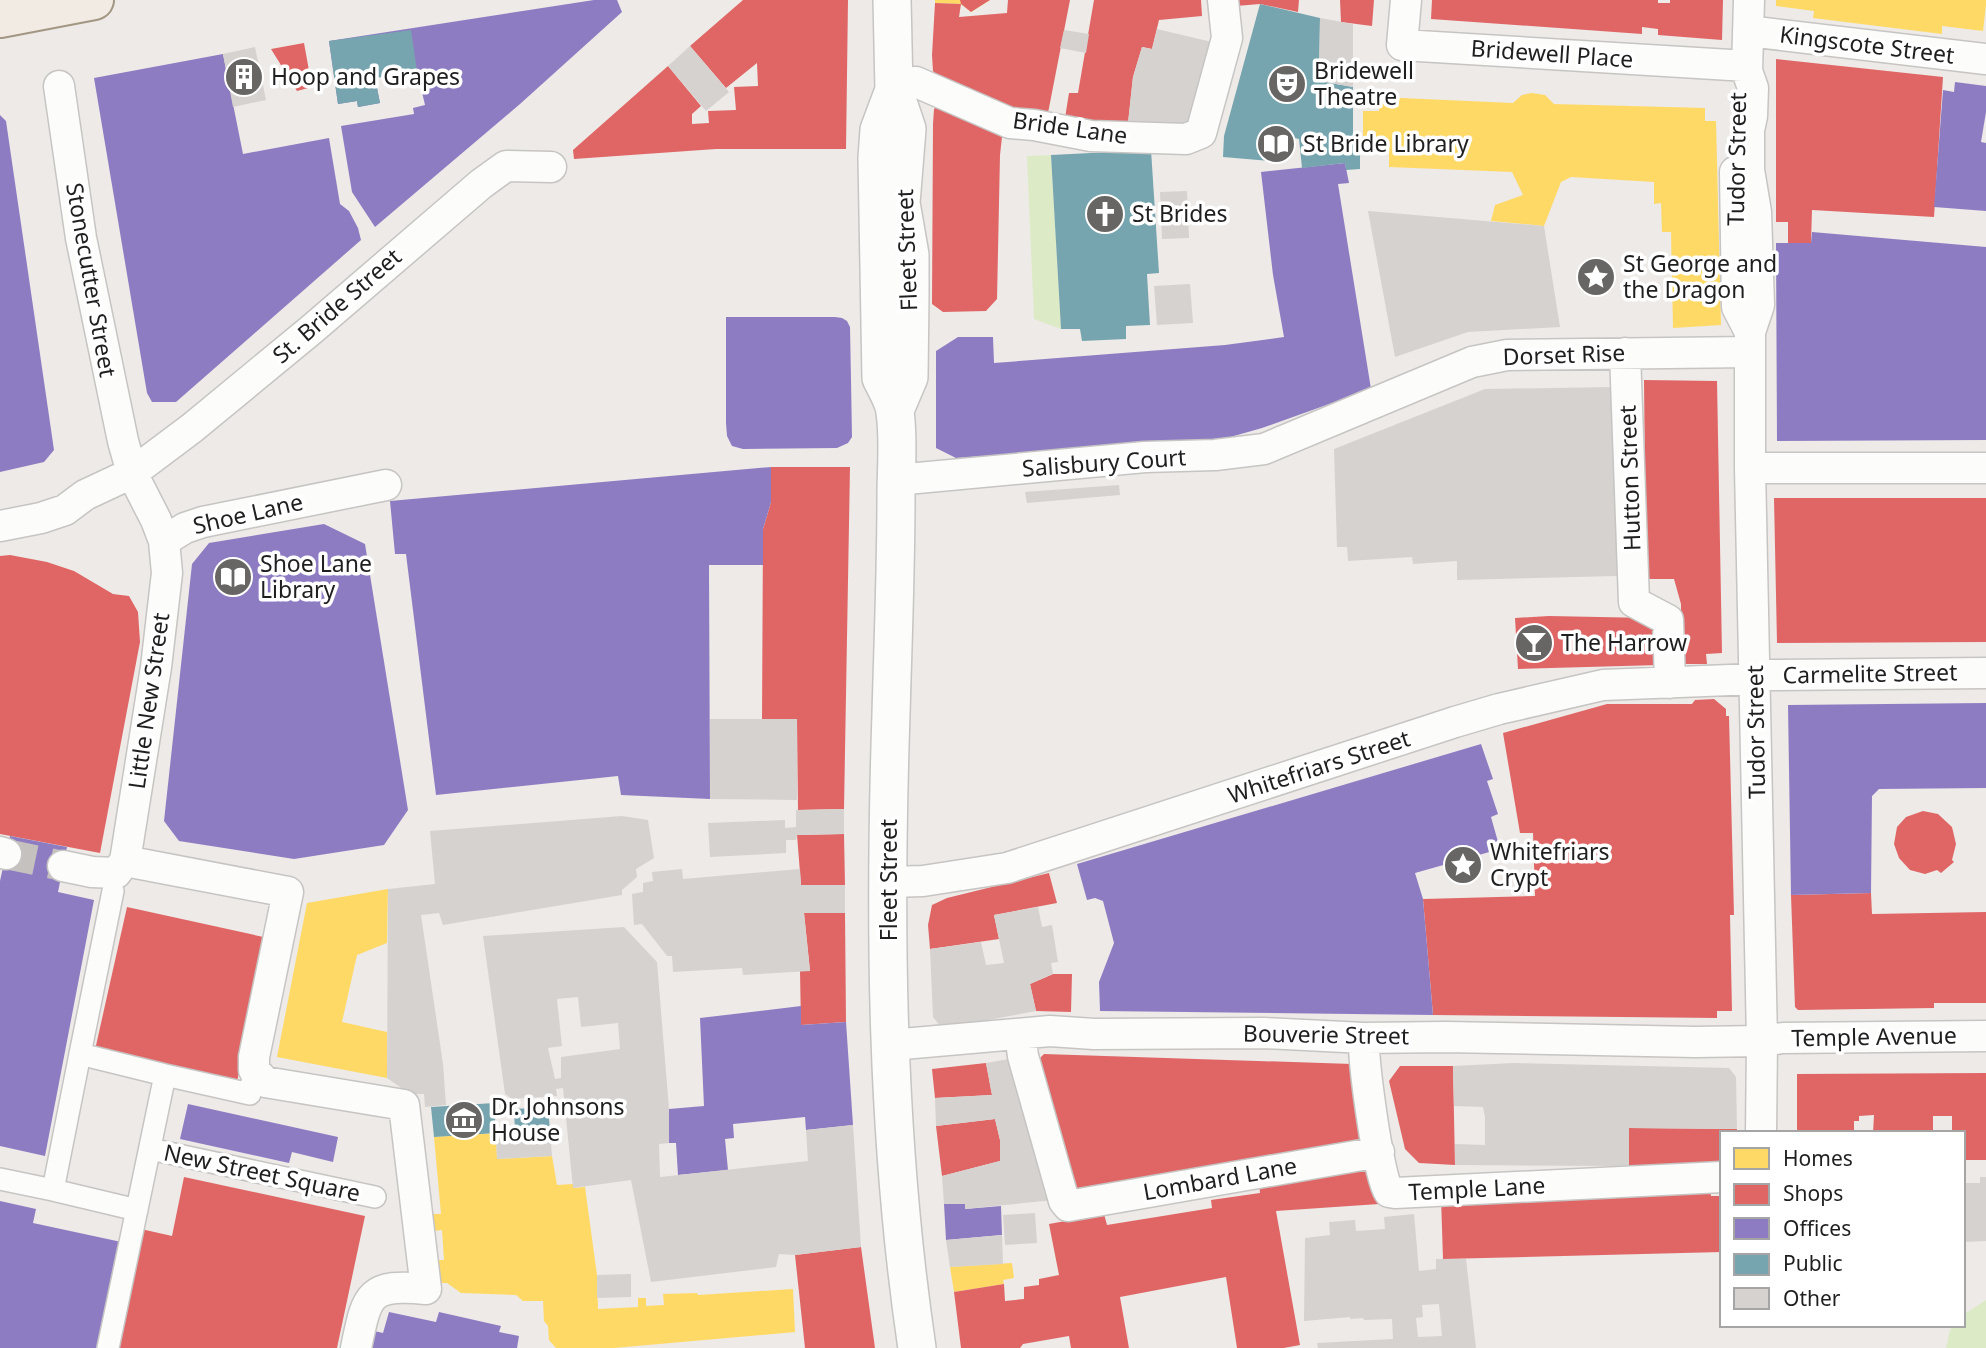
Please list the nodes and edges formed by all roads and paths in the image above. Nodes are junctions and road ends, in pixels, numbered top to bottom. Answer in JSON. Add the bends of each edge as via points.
{"nodes":[{"id":1,"x":94,"y":0,"type":"edge"},
{"id":2,"x":892,"y":0,"type":"edge"},
{"id":3,"x":1223,"y":0,"type":"edge"},
{"id":4,"x":1406,"y":0,"type":"edge"},
{"id":5,"x":1749,"y":0,"type":"edge"},
{"id":6,"x":0,"y":18,"type":"edge"},
{"id":7,"x":1748,"y":31,"type":"junction"},
{"id":8,"x":1986,"y":59,"type":"edge"},
{"id":9,"x":1747,"y":68,"type":"junction"},
{"id":10,"x":59,"y":86,"type":"dead end"},
{"id":11,"x":893,"y":87,"type":"junction"},
{"id":12,"x":551,"y":167,"type":"dead end"},
{"id":13,"x":1750,"y":342,"type":"junction"},
{"id":14,"x":1625,"y":353,"type":"junction"},
{"id":15,"x":1309,"y":431,"type":"joint"},
{"id":16,"x":1750,"y":468,"type":"junction"},
{"id":17,"x":1986,"y":468,"type":"edge"},
{"id":18,"x":132,"y":473,"type":"junction"},
{"id":19,"x":896,"y":480,"type":"junction"},
{"id":20,"x":386,"y":485,"type":"dead end"},
{"id":21,"x":0,"y":526,"type":"edge"},
{"id":22,"x":164,"y":541,"type":"junction"},
{"id":23,"x":1986,"y":673,"type":"edge"},
{"id":24,"x":1755,"y":679,"type":"junction"},
{"id":25,"x":1670,"y":683,"type":"junction"},
{"id":26,"x":125,"y":861,"type":"junction"},
{"id":27,"x":63,"y":866,"type":"tunnel mouth"},
{"id":28,"x":889,"y":882,"type":"junction"},
{"id":29,"x":113,"y":891,"type":"dead end"},
{"id":30,"x":1020,"y":1034,"type":"junction"},
{"id":31,"x":1986,"y":1035,"type":"edge"},
{"id":32,"x":1364,"y":1038,"type":"junction"},
{"id":33,"x":1762,"y":1041,"type":"junction"},
{"id":34,"x":891,"y":1045,"type":"junction"},
{"id":35,"x":80,"y":1054,"type":"junction"},
{"id":36,"x":254,"y":1070,"type":"junction"},
{"id":37,"x":164,"y":1075,"type":"junction"},
{"id":38,"x":1760,"y":1131,"type":"edge"},
{"id":39,"x":150,"y":1149,"type":"junction"},
{"id":40,"x":1379,"y":1152,"type":"junction"},
{"id":41,"x":1720,"y":1177,"type":"edge"},
{"id":42,"x":0,"y":1179,"type":"edge"},
{"id":43,"x":53,"y":1190,"type":"junction"},
{"id":44,"x":375,"y":1197,"type":"dead end"},
{"id":45,"x":137,"y":1210,"type":"junction"},
{"id":46,"x":108,"y":1348,"type":"edge"},
{"id":47,"x":356,"y":1348,"type":"edge"},
{"id":48,"x":917,"y":1348,"type":"edge"}],
"edges":[{"from":1,"to":6,"type":"main road"},
{"from":2,"to":11,"type":"street","name":"Fleet Street"},
{"from":3,"to":11,"type":"street","name":"Bride Lane","via":[[1227,38],[1201,133],[1186,139],[1091,136],[1010,122],[916,82]]},
{"from":4,"to":9,"type":"street","name":"Bridewell Place","via":[[1402,45]]},
{"from":5,"to":7,"type":"street","name":"Tudor Street"},
{"from":7,"to":8,"type":"street","name":"Kingscote Street"},
{"from":7,"to":9,"type":"street","name":"Tudor Street"},
{"from":9,"to":13,"type":"street","name":"Tudor Street","via":[[1735,85],[1734,98],[1737,307]]},
{"from":10,"to":18,"type":"street","name":"Stonecutter Street","via":[[81,238]]},
{"from":11,"to":19,"type":"street","name":"Fleet Street","via":[[907,129],[901,203],[910,296],[909,377],[895,410]]},
{"from":12,"to":18,"type":"street","name":"St. Bride Street","via":[[506,166],[481,184],[278,357]]},
{"from":13,"to":14,"type":"street","name":"Dorset Rise"},
{"from":13,"to":16,"type":"street","name":"Tudor Street"},
{"from":14,"to":15,"type":"street","name":"Dorset Rise","via":[[1507,355],[1472,362]]},
{"from":14,"to":25,"type":"street","name":"Hutton Street","via":[[1634,602],[1668,620]]},
{"from":15,"to":19,"type":"street","name":"Salisbury Court","via":[[1264,449],[1215,455]]},
{"from":16,"to":17,"type":"street"},
{"from":16,"to":24,"type":"street","name":"Tudor Street"},
{"from":18,"to":21,"type":"street","via":[[65,510]]},
{"from":18,"to":22,"type":"street","name":"Shoe Lane"},
{"from":19,"to":28,"type":"street","name":"Fleet Street"},
{"from":20,"to":22,"type":"street","name":"Shoe Lane","via":[[203,522]]},
{"from":22,"to":26,"type":"street","name":"Little New Street","via":[[167,573],[156,667]]},
{"from":23,"to":24,"type":"street","name":"Carmelite Street","via":[[1769,675]]},
{"from":24,"to":25,"type":"street","name":"Whitefriars Street"},
{"from":24,"to":33,"type":"street","name":"Tudor Street"},
{"from":25,"to":28,"type":"street","name":"Whitefriars Street","via":[[1604,685],[1499,709],[1007,868]]},
{"from":26,"to":27,"type":"street","via":[[116,873]]},
{"from":26,"to":36,"type":"street","via":[[288,892]]},
{"from":28,"to":34,"type":"street","name":"Fleet Street"},
{"from":29,"to":35,"type":"street"},
{"from":30,"to":32,"type":"street","name":"Bouverie Street","via":[[1264,1033]]},
{"from":30,"to":34,"type":"street","name":"Bouverie Street"},
{"from":30,"to":40,"type":"street","name":"Lombard Lane","via":[[1068,1206]]},
{"from":31,"to":33,"type":"street","name":"Temple Avenue"},
{"from":32,"to":33,"type":"street","name":"Bouverie Street"},
{"from":32,"to":40,"type":"street","name":"Temple Lane"},
{"from":33,"to":38,"type":"street","name":"Tudor Street"},
{"from":34,"to":48,"type":"street","name":"Fleet Street","via":[[901,1207]]},
{"from":35,"to":37,"type":"street"},
{"from":35,"to":43,"type":"street"},
{"from":36,"to":37,"type":"street","via":[[250,1094]]},
{"from":36,"to":47,"type":"street","via":[[265,1082],[404,1105],[426,1289],[398,1286],[378,1291],[364,1309]]},
{"from":37,"to":39,"type":"street","name":"New Street Square"},
{"from":39,"to":44,"type":"street","name":"New Street Square"},
{"from":39,"to":45,"type":"street","name":"New Street Square"},
{"from":40,"to":41,"type":"street","name":"Temple Lane","via":[[1384,1185],[1395,1193]]},
{"from":42,"to":43,"type":"street"},
{"from":43,"to":45,"type":"street"},
{"from":45,"to":46,"type":"street","name":"New Street Square"}]}
